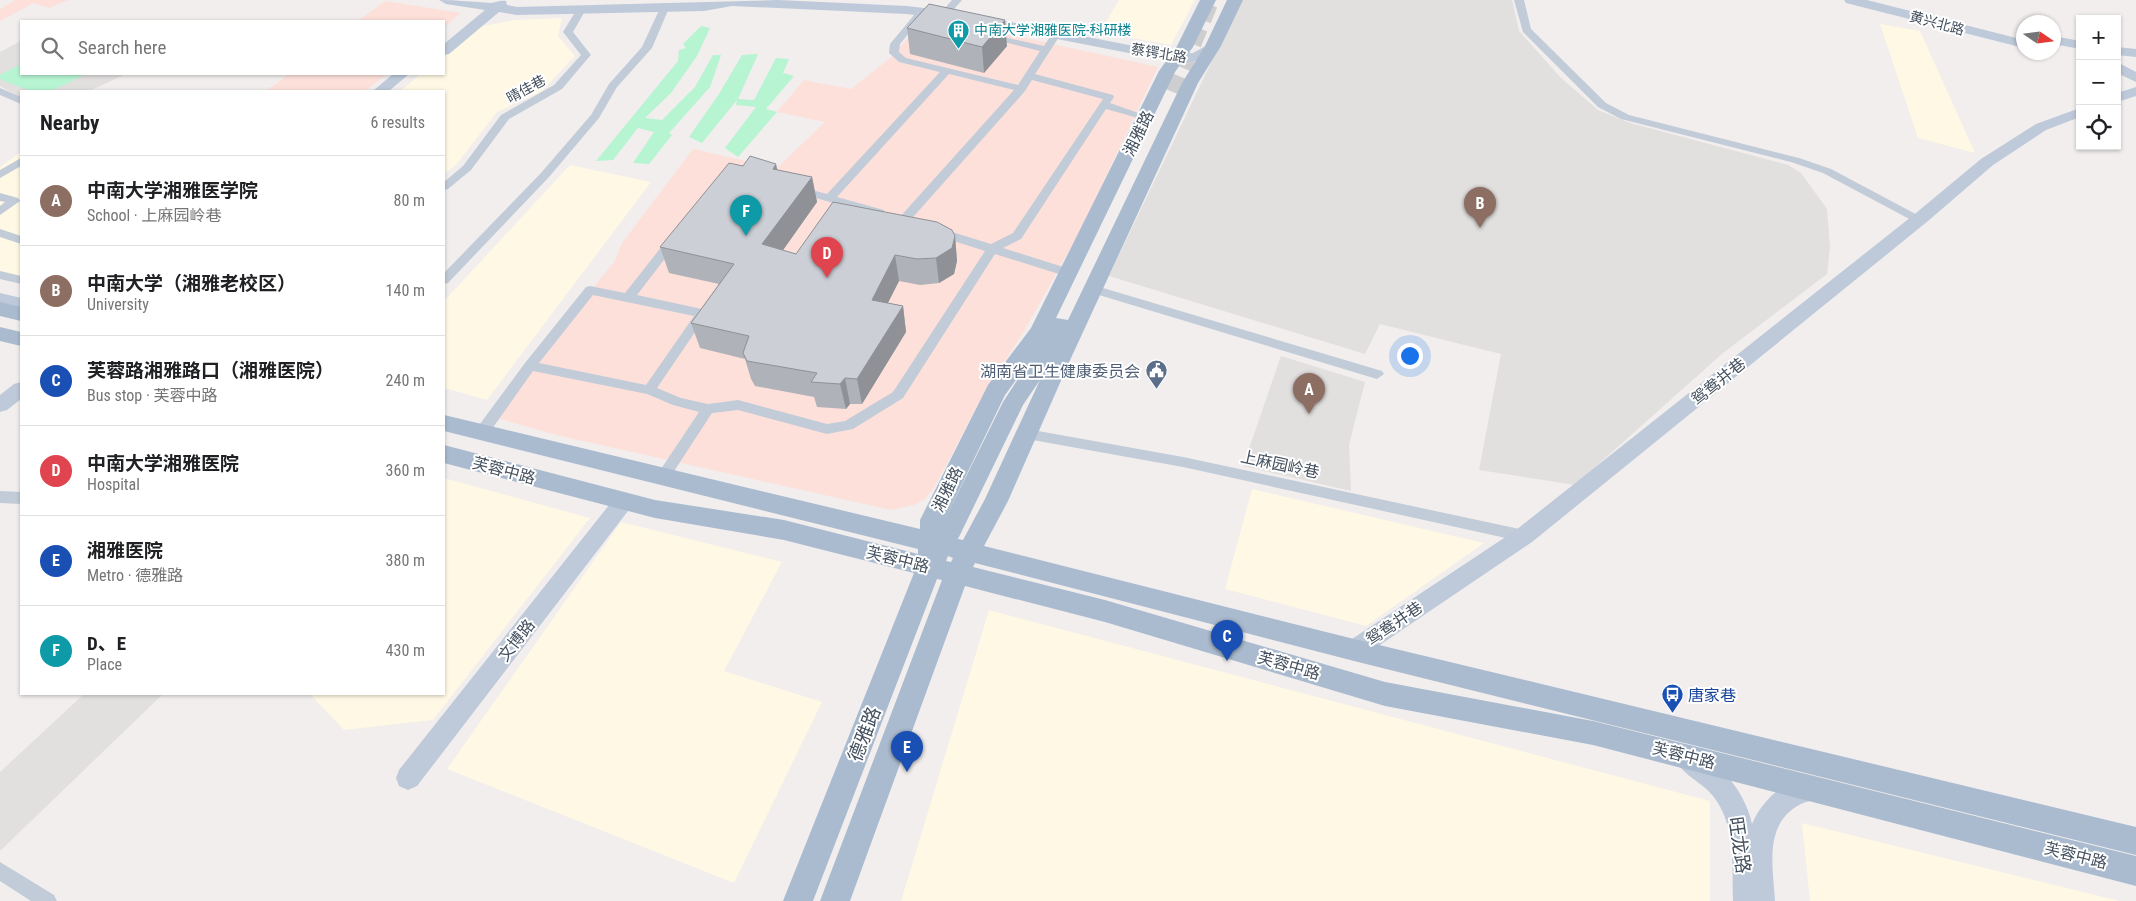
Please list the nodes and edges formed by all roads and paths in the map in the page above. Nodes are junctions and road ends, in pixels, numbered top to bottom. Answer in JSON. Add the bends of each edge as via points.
{"nodes":[{"id":1,"x":446,"y":0,"type":"edge"},
{"id":2,"x":535,"y":0,"type":"edge"},
{"id":3,"x":958,"y":0,"type":"edge"},
{"id":4,"x":1208,"y":0,"type":"edge"},
{"id":5,"x":1224,"y":0,"type":"edge"},
{"id":6,"x":1235,"y":0,"type":"edge"},
{"id":7,"x":1519,"y":0,"type":"edge"},
{"id":8,"x":1851,"y":0,"type":"edge"},
{"id":9,"x":1877,"y":0,"type":"edge"},
{"id":10,"x":724,"y":2,"type":"edge"},
{"id":11,"x":486,"y":3,"type":"edge"},
{"id":12,"x":561,"y":5,"type":"junction"},
{"id":13,"x":664,"y":8,"type":"junction"},
{"id":14,"x":580,"y":10,"type":"junction"},
{"id":15,"x":524,"y":11,"type":"junction"},
{"id":16,"x":922,"y":11,"type":"junction"},
{"id":17,"x":945,"y":14,"type":"junction"},
{"id":18,"x":924,"y":26,"type":"edge"},
{"id":19,"x":464,"y":30,"type":"junction"},
{"id":20,"x":979,"y":33,"type":"edge"},
{"id":21,"x":2016,"y":33,"type":"edge"},
{"id":22,"x":903,"y":34,"type":"junction"},
{"id":23,"x":1056,"y":34,"type":"junction"},
{"id":24,"x":445,"y":40,"type":"edge"},
{"id":25,"x":2061,"y":41,"type":"edge"},
{"id":26,"x":2016,"y":42,"type":"edge"},
{"id":27,"x":2076,"y":44,"type":"edge"},
{"id":28,"x":1045,"y":49,"type":"junction"},
{"id":29,"x":445,"y":50,"type":"edge"},
{"id":30,"x":1206,"y":51,"type":"junction"},
{"id":31,"x":2061,"y":51,"type":"edge"},
{"id":32,"x":2121,"y":51,"type":"edge"},
{"id":33,"x":2076,"y":53,"type":"edge"},
{"id":34,"x":2136,"y":53,"type":"edge"},
{"id":35,"x":1176,"y":58,"type":"junction"},
{"id":36,"x":2121,"y":60,"type":"edge"},
{"id":37,"x":2136,"y":62,"type":"edge"},
{"id":38,"x":2121,"y":69,"type":"edge"},
{"id":39,"x":947,"y":70,"type":"junction"},
{"id":40,"x":401,"y":75,"type":"edge"},
{"id":41,"x":415,"y":75,"type":"edge"},
{"id":42,"x":1030,"y":76,"type":"junction"},
{"id":43,"x":2136,"y":78,"type":"edge"},
{"id":44,"x":1022,"y":89,"type":"junction"},
{"id":45,"x":381,"y":90,"type":"edge"},
{"id":46,"x":395,"y":90,"type":"edge"},
{"id":47,"x":0,"y":91,"type":"edge"},
{"id":48,"x":2136,"y":91,"type":"edge"},
{"id":49,"x":1173,"y":92,"type":"tunnel mouth"},
{"id":50,"x":2121,"y":97,"type":"edge"},
{"id":51,"x":20,"y":101,"type":"edge"},
{"id":52,"x":1104,"y":105,"type":"junction"},
{"id":53,"x":2076,"y":114,"type":"edge"},
{"id":54,"x":1145,"y":117,"type":"junction"},
{"id":55,"x":20,"y":162,"type":"edge"},
{"id":56,"x":0,"y":175,"type":"edge"},
{"id":57,"x":784,"y":184,"type":"edge"},
{"id":58,"x":445,"y":185,"type":"edge"},
{"id":59,"x":0,"y":197,"type":"edge"},
{"id":60,"x":830,"y":198,"type":"junction"},
{"id":61,"x":0,"y":211,"type":"edge"},
{"id":62,"x":1919,"y":220,"type":"junction"},
{"id":63,"x":681,"y":229,"type":"edge"},
{"id":64,"x":930,"y":229,"type":"edge"},
{"id":65,"x":11,"y":237,"type":"edge"},
{"id":66,"x":0,"y":245,"type":"edge"},
{"id":67,"x":993,"y":248,"type":"junction"},
{"id":68,"x":1069,"y":273,"type":"junction"},
{"id":69,"x":0,"y":275,"type":"edge"},
{"id":70,"x":445,"y":279,"type":"edge"},
{"id":71,"x":20,"y":280,"type":"edge"},
{"id":72,"x":1093,"y":288,"type":"junction"},
{"id":73,"x":628,"y":298,"type":"junction"},
{"id":74,"x":0,"y":299,"type":"edge"},
{"id":75,"x":20,"y":304,"type":"edge"},
{"id":76,"x":0,"y":309,"type":"edge"},
{"id":77,"x":20,"y":314,"type":"edge"},
{"id":78,"x":0,"y":334,"type":"edge"},
{"id":79,"x":20,"y":339,"type":"edge"},
{"id":80,"x":0,"y":340,"type":"edge"},
{"id":81,"x":20,"y":346,"type":"edge"},
{"id":82,"x":530,"y":366,"type":"junction"},
{"id":83,"x":1377,"y":374,"type":"dead end"},
{"id":84,"x":20,"y":378,"type":"edge"},
{"id":85,"x":20,"y":390,"type":"edge"},
{"id":86,"x":649,"y":390,"type":"junction"},
{"id":87,"x":0,"y":392,"type":"edge"},
{"id":88,"x":0,"y":405,"type":"edge"},
{"id":89,"x":708,"y":409,"type":"junction"},
{"id":90,"x":445,"y":423,"type":"edge"},
{"id":91,"x":482,"y":432,"type":"junction"},
{"id":92,"x":1027,"y":434,"type":"junction"},
{"id":93,"x":445,"y":454,"type":"edge"},
{"id":94,"x":664,"y":475,"type":"junction"},
{"id":95,"x":0,"y":497,"type":"edge"},
{"id":96,"x":20,"y":498,"type":"edge"},
{"id":97,"x":624,"y":502,"type":"junction"},
{"id":98,"x":1524,"y":536,"type":"junction"},
{"id":99,"x":934,"y":551,"type":"junction"},
{"id":100,"x":963,"y":563,"type":"junction"},
{"id":101,"x":1354,"y":650,"type":"junction"},
{"id":102,"x":1679,"y":754,"type":"junction"},
{"id":103,"x":408,"y":778,"type":"dead end"},
{"id":104,"x":1815,"y":789,"type":"junction"},
{"id":105,"x":2136,"y":842,"type":"edge"},
{"id":106,"x":0,"y":871,"type":"edge"},
{"id":107,"x":2136,"y":871,"type":"edge"},
{"id":108,"x":48,"y":901,"type":"edge"},
{"id":109,"x":798,"y":901,"type":"edge"},
{"id":110,"x":834,"y":901,"type":"edge"},
{"id":111,"x":1746,"y":901,"type":"edge"},
{"id":112,"x":1762,"y":901,"type":"edge"}],
"edges":[{"from":1,"to":11,"type":"main road","name":"蔡锷北路"},
{"from":2,"to":12,"type":"main road"},
{"from":3,"to":17,"type":"street"},
{"from":4,"to":35,"type":"main road","name":"湘雅路","via":[[1185,47]]},
{"from":5,"to":30,"type":"main road","name":"湘雅路"},
{"from":6,"to":30,"type":"main road","name":"湘雅路"},
{"from":7,"to":62,"type":"street","via":[[1526,30],[1602,105],[1625,116],[1827,171]]},
{"from":8,"to":26,"type":"main road","name":"黄兴北路"},
{"from":9,"to":21,"type":"main road","name":"黄兴北路"},
{"from":10,"to":12,"type":"main road","name":"蔡锷北路"},
{"from":10,"to":13,"type":"main road","name":"蔡锷北路","via":[[704,7]]},
{"from":10,"to":16,"type":"main road","name":"蔡锷北路"},
{"from":11,"to":12,"type":"main road","name":"蔡锷北路"},
{"from":11,"to":15,"type":"main road","name":"蔡锷北路"},
{"from":11,"to":19,"type":"main road"},
{"from":11,"to":19,"type":"main road","via":[[469,12]]},
{"from":13,"to":14,"type":"main road","name":"蔡锷北路"},
{"from":13,"to":70,"type":"street","via":[[647,48],[613,86],[595,116],[545,175]]},
{"from":14,"to":15,"type":"main road","name":"蔡锷北路"},
{"from":14,"to":58,"type":"street","name":"晴佳巷","via":[[568,32],[586,55],[558,87],[505,117],[467,168]]},
{"from":15,"to":19,"type":"main road"},
{"from":16,"to":17,"type":"main road","name":"蔡锷北路"},
{"from":16,"to":22,"type":"street"},
{"from":17,"to":23,"type":"main road","name":"蔡锷北路"},
{"from":18,"to":22,"type":"street"},
{"from":19,"to":24,"type":"main road"},
{"from":19,"to":29,"type":"main road"},
{"from":20,"to":28,"type":"street"},
{"from":22,"to":39,"type":"street","via":[[894,53],[903,60]]},
{"from":23,"to":28,"type":"street"},
{"from":23,"to":35,"type":"main road","name":"蔡锷北路"},
{"from":25,"to":27,"type":"main road"},
{"from":28,"to":42,"type":"street"},
{"from":30,"to":35,"type":"main road","name":"蔡锷北路","via":[[1186,59]]},
{"from":30,"to":72,"type":"main road","name":"湘雅路"},
{"from":31,"to":33,"type":"main road"},
{"from":32,"to":34,"type":"main road"},
{"from":35,"to":54,"type":"main road","name":"湘雅路"},
{"from":36,"to":37,"type":"main road"},
{"from":38,"to":43,"type":"main road"},
{"from":39,"to":44,"type":"street"},
{"from":39,"to":60,"type":"street"},
{"from":40,"to":45,"type":"main road"},
{"from":41,"to":46,"type":"main road"},
{"from":42,"to":44,"type":"street"},
{"from":42,"to":52,"type":"street","via":[[1109,97]]},
{"from":44,"to":60,"type":"street","via":[[908,222]]},
{"from":47,"to":51,"type":"street"},
{"from":48,"to":50,"type":"main road"},
{"from":49,"to":99,"type":"main road","name":"湘雅路","via":[[1044,356],[1014,402],[954,525]]},
{"from":52,"to":54,"type":"street"},
{"from":52,"to":67,"type":"street","via":[[1017,236]]},
{"from":53,"to":62,"type":"main road","name":"鸳鸯井巷","via":[[2041,127],[1994,157]]},
{"from":54,"to":68,"type":"main road","name":"湘雅路"},
{"from":55,"to":56,"type":"street"},
{"from":57,"to":60,"type":"street"},
{"from":59,"to":61,"type":"street","via":[[14,201]]},
{"from":62,"to":98,"type":"main road","name":"鸳鸯井巷"},
{"from":63,"to":73,"type":"street"},
{"from":64,"to":67,"type":"street"},
{"from":65,"to":66,"type":"street"},
{"from":67,"to":68,"type":"street"},
{"from":67,"to":89,"type":"street","via":[[898,395],[848,426],[827,428],[738,405]]},
{"from":68,"to":99,"type":"main road","name":"湘雅路","via":[[1034,342],[996,391],[932,520]]},
{"from":69,"to":71,"type":"street"},
{"from":72,"to":83,"type":"street"},
{"from":72,"to":92,"type":"main road","name":"湘雅路"},
{"from":73,"to":82,"type":"street","via":[[590,290]]},
{"from":73,"to":86,"type":"street","via":[[702,313]]},
{"from":74,"to":75,"type":"main road"},
{"from":76,"to":77,"type":"main road"},
{"from":78,"to":79,"type":"main road"},
{"from":80,"to":81,"type":"main road"},
{"from":82,"to":86,"type":"street"},
{"from":82,"to":91,"type":"street"},
{"from":84,"to":87,"type":"main road"},
{"from":85,"to":88,"type":"main road"},
{"from":86,"to":89,"type":"street","via":[[678,402]]},
{"from":89,"to":94,"type":"street"},
{"from":90,"to":91,"type":"main road","name":"芙蓉中路"},
{"from":91,"to":94,"type":"main road","name":"芙蓉中路"},
{"from":92,"to":98,"type":"street","name":"上麻园岭巷","via":[[1183,462]]},
{"from":92,"to":100,"type":"main road","name":"湘雅路"},
{"from":93,"to":97,"type":"main road","name":"芙蓉中路"},
{"from":94,"to":99,"type":"main road","name":"芙蓉中路"},
{"from":95,"to":96,"type":"street"},
{"from":97,"to":99,"type":"main road","name":"芙蓉中路","via":[[655,510]]},
{"from":97,"to":103,"type":"main road","name":"文博路"},
{"from":98,"to":101,"type":"main road","name":"鸳鸯井巷"},
{"from":99,"to":100,"type":"main road","name":"芙蓉中路"},
{"from":99,"to":109,"type":"main road","name":"德雅路"},
{"from":100,"to":101,"type":"main road","name":"芙蓉中路"},
{"from":100,"to":102,"type":"main road","name":"芙蓉中路","via":[[1105,611],[1386,694],[1593,733]]},
{"from":100,"to":110,"type":"main road","name":"德雅路"},
{"from":101,"to":105,"type":"main road","name":"芙蓉中路"},
{"from":102,"to":104,"type":"main road","name":"芙蓉中路"},
{"from":102,"to":111,"type":"main road","name":"旺龙路","via":[[1718,784],[1735,808],[1743,836]]},
{"from":104,"to":107,"type":"main road","name":"芙蓉中路"},
{"from":104,"to":112,"type":"main road","name":"旺龙路","via":[[1794,794],[1778,804],[1765,819],[1760,830]]},
{"from":106,"to":108,"type":"street"}]}
